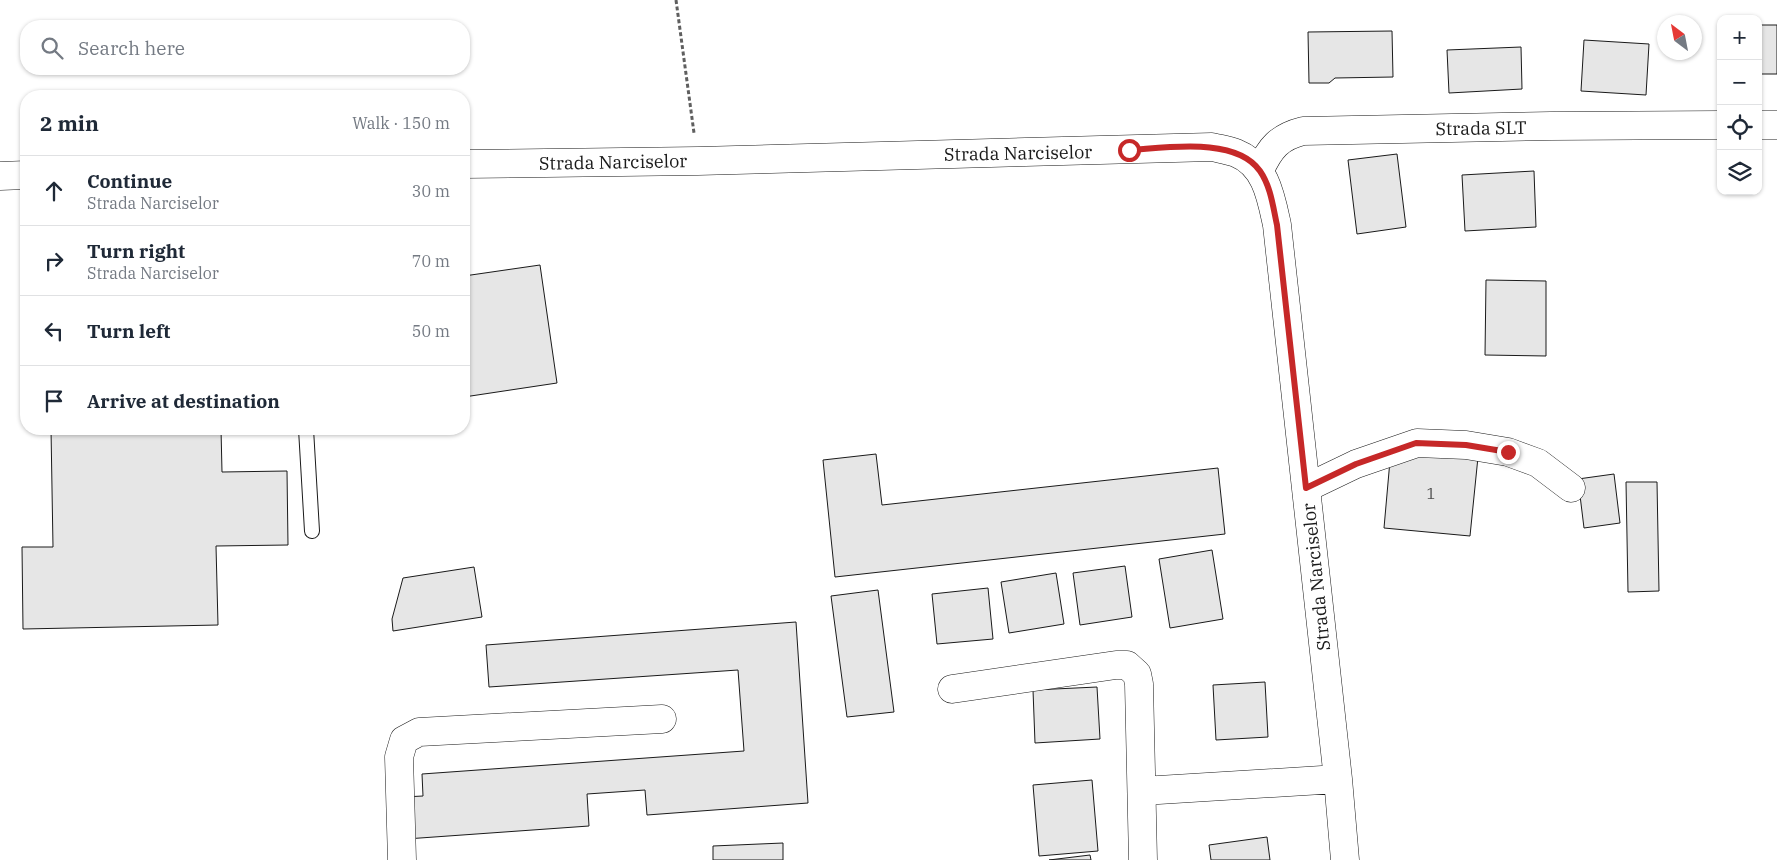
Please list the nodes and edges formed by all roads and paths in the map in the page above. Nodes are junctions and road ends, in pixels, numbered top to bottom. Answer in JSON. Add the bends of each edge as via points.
{"nodes":[{"id":1,"x":676,"y":0,"type":"edge"},
{"id":2,"x":1717,"y":125,"type":"edge"},
{"id":3,"x":1762,"y":125,"type":"edge"},
{"id":4,"x":1777,"y":125,"type":"edge"},
{"id":5,"x":698,"y":161,"type":"junction"},
{"id":6,"x":470,"y":164,"type":"edge"},
{"id":7,"x":1260,"y":170,"type":"junction"},
{"id":8,"x":20,"y":175,"type":"edge"},
{"id":9,"x":0,"y":176,"type":"edge"},
{"id":10,"x":306,"y":435,"type":"edge"},
{"id":11,"x":1306,"y":488,"type":"junction"},
{"id":12,"x":1571,"y":488,"type":"dead end"},
{"id":13,"x":312,"y":531,"type":"dead end"},
{"id":14,"x":952,"y":688,"type":"dead end"},
{"id":15,"x":662,"y":719,"type":"dead end"},
{"id":16,"x":1338,"y":779,"type":"junction"},
{"id":17,"x":1142,"y":791,"type":"junction"},
{"id":18,"x":402,"y":860,"type":"edge"},
{"id":19,"x":1143,"y":860,"type":"edge"},
{"id":20,"x":1345,"y":860,"type":"edge"}],
"edges":[{"from":1,"to":5,"type":"path"},
{"from":2,"to":7,"type":"street","name":"Strada SLT","via":[[1303,131],[1289,134],[1278,142],[1267,154]]},
{"from":3,"to":4,"type":"street"},
{"from":5,"to":6,"type":"street","name":"Strada Narciselor"},
{"from":5,"to":7,"type":"street","name":"Strada Narciselor","via":[[1212,147],[1247,158]]},
{"from":7,"to":11,"type":"street","name":"Strada Narciselor","via":[[1271,193],[1277,225]]},
{"from":8,"to":9,"type":"street"},
{"from":10,"to":13,"type":"lane"},
{"from":11,"to":12,"type":"street","via":[[1356,464],[1416,443],[1466,445],[1508,452],[1538,463]]},
{"from":11,"to":16,"type":"street","name":"Strada Narciselor"},
{"from":14,"to":17,"type":"street","via":[[1128,665],[1137,674],[1140,684]]},
{"from":15,"to":18,"type":"street","via":[[419,732],[404,740],[399,757]]},
{"from":16,"to":17,"type":"street"},
{"from":16,"to":20,"type":"street","name":"Strada Narciselor"},
{"from":17,"to":19,"type":"street"}]}
